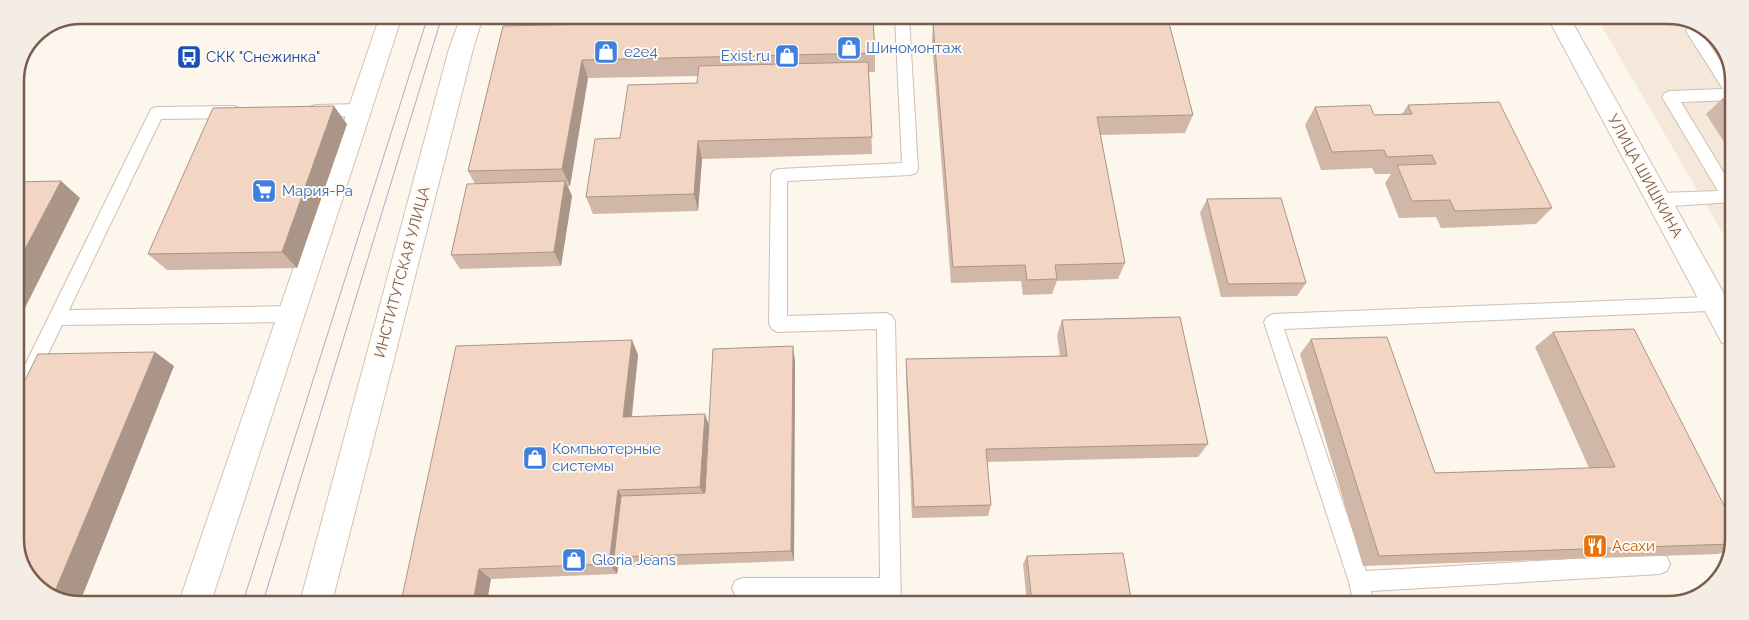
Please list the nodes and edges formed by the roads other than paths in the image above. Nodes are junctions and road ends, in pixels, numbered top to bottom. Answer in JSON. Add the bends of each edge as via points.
{"nodes":[{"id":1,"x":388,"y":24,"type":"edge"},
{"id":2,"x":470,"y":24,"type":"edge"},
{"id":3,"x":902,"y":24,"type":"edge"},
{"id":4,"x":1561,"y":24,"type":"edge"},
{"id":5,"x":1693,"y":31,"type":"dead end"},
{"id":6,"x":1725,"y":80,"type":"edge"},
{"id":7,"x":1725,"y":94,"type":"edge"},
{"id":8,"x":360,"y":110,"type":"junction"},
{"id":9,"x":253,"y":111,"type":"edge"},
{"id":10,"x":302,"y":111,"type":"edge"},
{"id":11,"x":1725,"y":187,"type":"edge"},
{"id":12,"x":1725,"y":197,"type":"edge"},
{"id":13,"x":1658,"y":200,"type":"junction"},
{"id":14,"x":1723,"y":303,"type":"edge"},
{"id":15,"x":291,"y":314,"type":"junction"},
{"id":16,"x":56,"y":318,"type":"junction"},
{"id":17,"x":24,"y":384,"type":"edge"},
{"id":18,"x":1660,"y":564,"type":"edge"},
{"id":19,"x":1359,"y":582,"type":"junction"},
{"id":20,"x":742,"y":588,"type":"dead end"},
{"id":21,"x":198,"y":596,"type":"edge"},
{"id":22,"x":318,"y":596,"type":"edge"},
{"id":23,"x":890,"y":596,"type":"edge"},
{"id":24,"x":1362,"y":596,"type":"edge"}],
"edges":[{"from":1,"to":8,"type":"main road"},
{"from":2,"to":22,"type":"main road","name":"ИНСТИТУТСКАЯ УЛИЦА"},
{"from":3,"to":23,"type":"lane","via":[[910,169],[779,175],[778,324],[886,321]]},
{"from":4,"to":13,"type":"main road","name":"УЛИЦА ШИШКИНА"},
{"from":5,"to":6,"type":"lane"},
{"from":7,"to":11,"type":"lane","via":[[1670,97]]},
{"from":8,"to":10,"type":"lane"},
{"from":8,"to":15,"type":"main road"},
{"from":9,"to":16,"type":"lane","via":[[156,113]]},
{"from":12,"to":13,"type":"lane"},
{"from":13,"to":14,"type":"main road","name":"УЛИЦА ШИШКИНА"},
{"from":14,"to":19,"type":"lane","via":[[1273,322]]},
{"from":15,"to":16,"type":"lane"},
{"from":15,"to":21,"type":"main road"},
{"from":16,"to":17,"type":"lane"},
{"from":18,"to":19,"type":"lane"},
{"from":19,"to":24,"type":"lane"},
{"from":20,"to":23,"type":"lane"}]}
